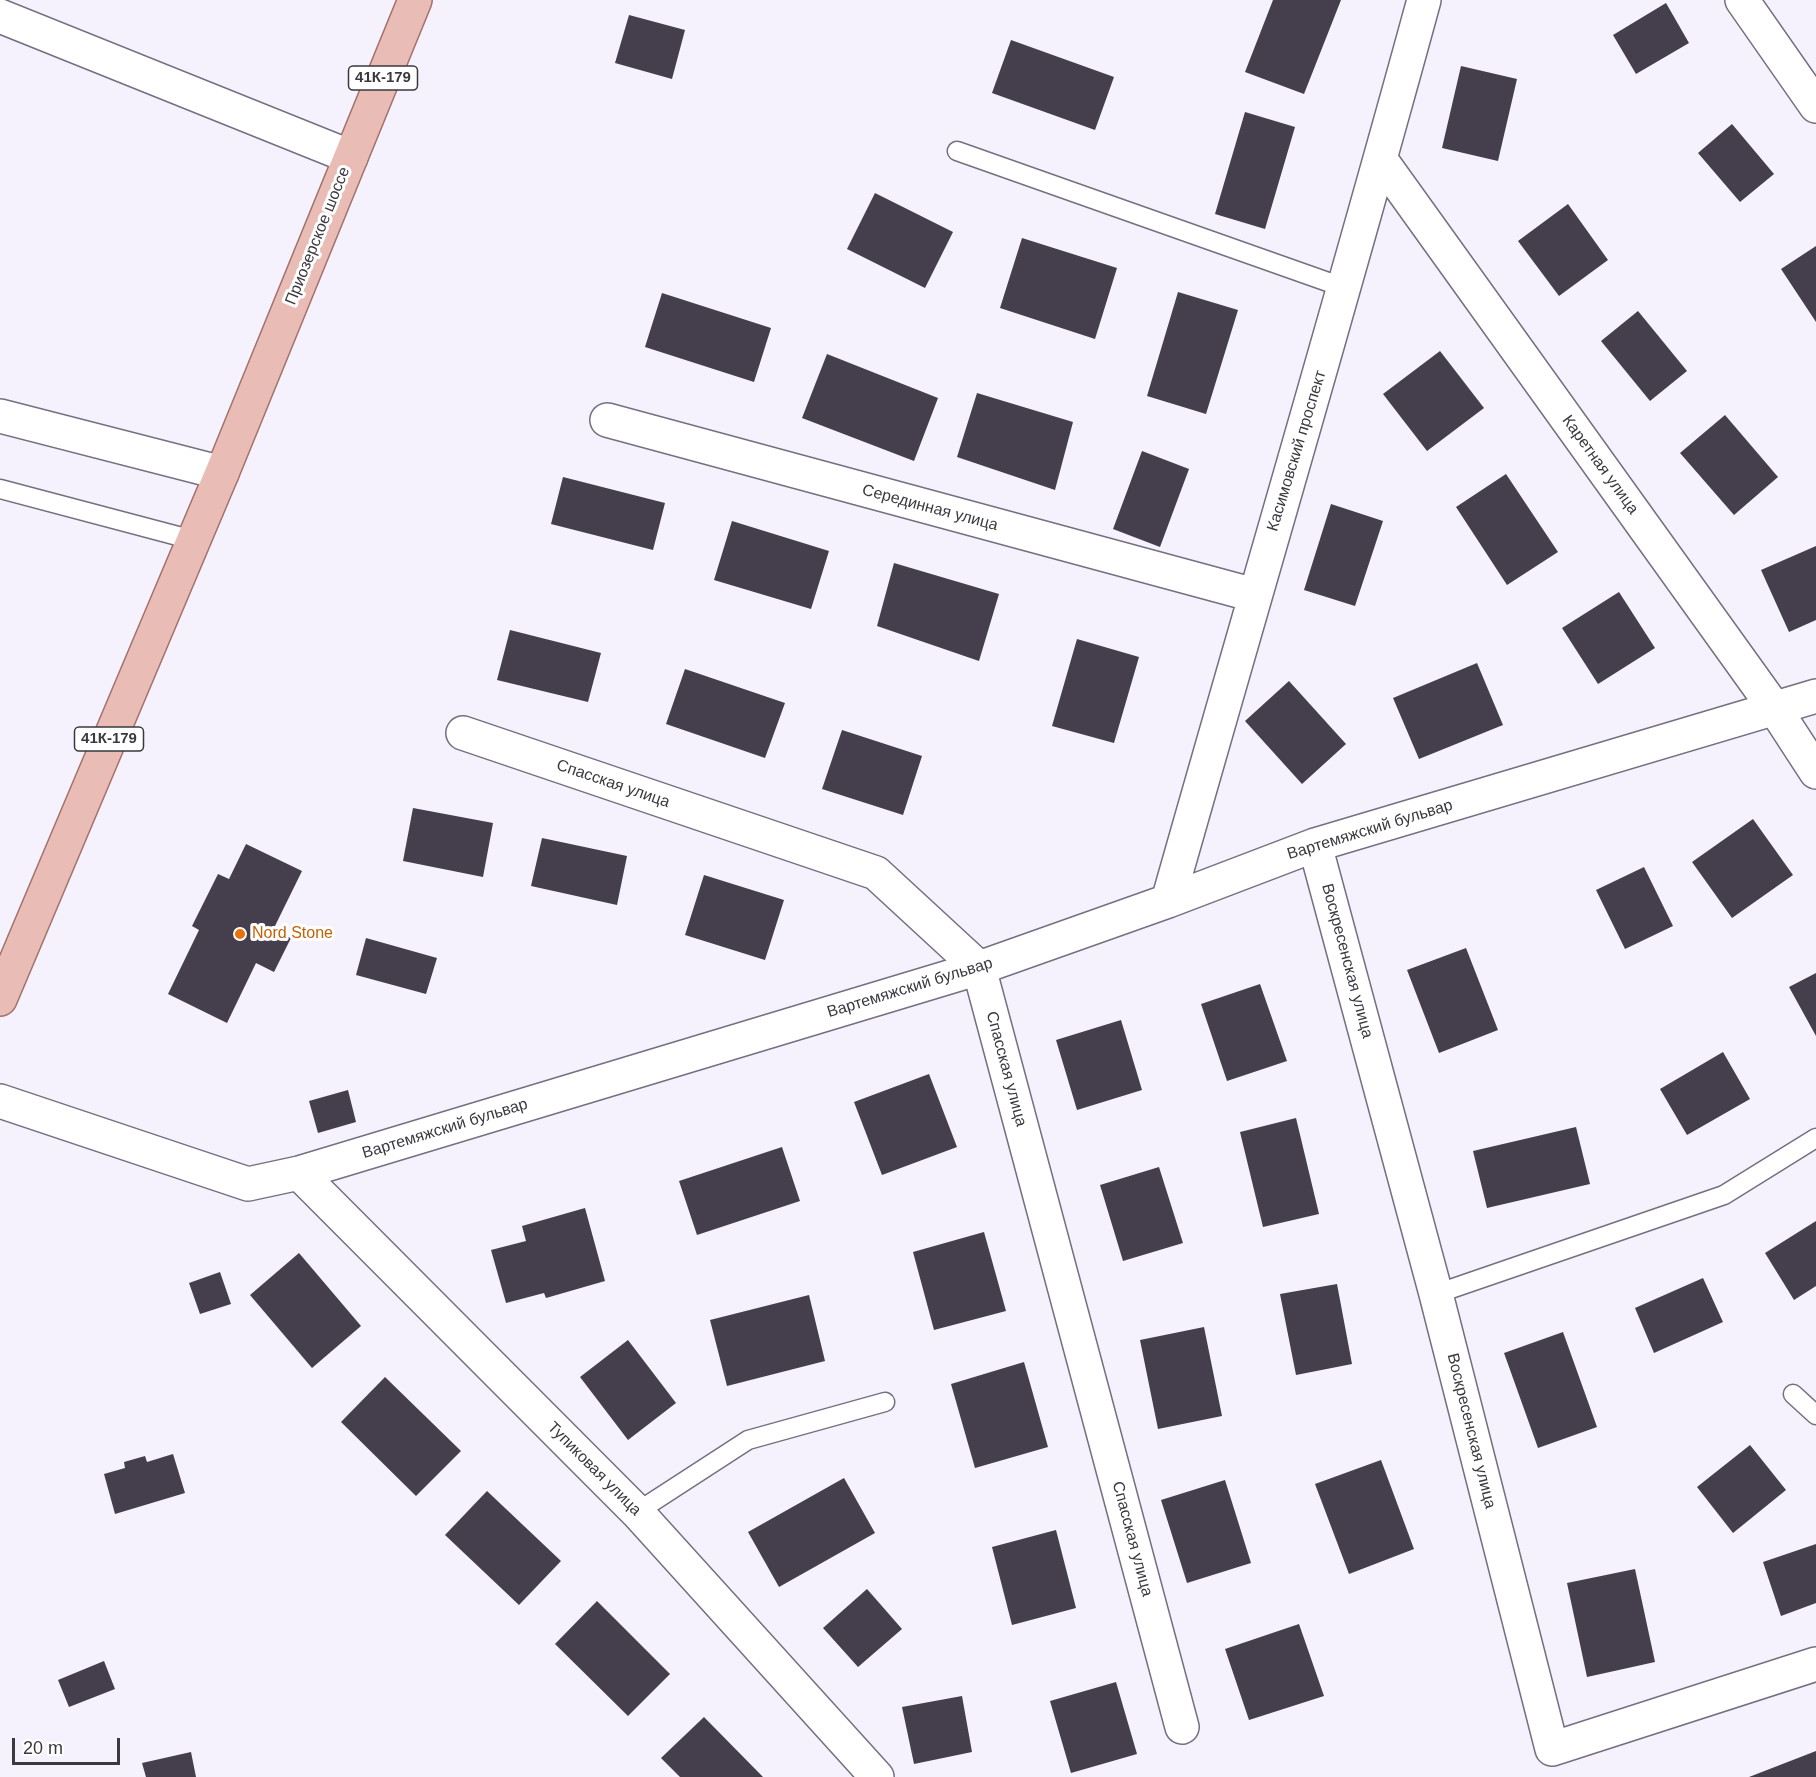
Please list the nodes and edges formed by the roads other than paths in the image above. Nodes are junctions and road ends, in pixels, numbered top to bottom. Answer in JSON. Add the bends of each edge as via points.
{"nodes":[{"id":1,"x":416,"y":0,"type":"edge"},
{"id":2,"x":1424,"y":0,"type":"edge"},
{"id":3,"x":1742,"y":0,"type":"edge"},
{"id":4,"x":0,"y":16,"type":"edge"},
{"id":5,"x":1816,"y":106,"type":"edge"},
{"id":6,"x":957,"y":151,"type":"dead end"},
{"id":7,"x":351,"y":157,"type":"junction"},
{"id":8,"x":1381,"y":160,"type":"junction"},
{"id":9,"x":1346,"y":288,"type":"junction"},
{"id":10,"x":0,"y":417,"type":"edge"},
{"id":11,"x":607,"y":420,"type":"dead end"},
{"id":12,"x":222,"y":473,"type":"junction"},
{"id":13,"x":0,"y":489,"type":"edge"},
{"id":14,"x":193,"y":540,"type":"junction"},
{"id":15,"x":1254,"y":595,"type":"junction"},
{"id":16,"x":1816,"y":696,"type":"edge"},
{"id":17,"x":1774,"y":709,"type":"junction"},
{"id":18,"x":463,"y":733,"type":"dead end"},
{"id":19,"x":1816,"y":772,"type":"edge"},
{"id":20,"x":1316,"y":845,"type":"junction"},
{"id":21,"x":1168,"y":902,"type":"junction"},
{"id":22,"x":979,"y":968,"type":"junction"},
{"id":23,"x":0,"y":999,"type":"edge"},
{"id":24,"x":0,"y":1101,"type":"edge"},
{"id":25,"x":1816,"y":1138,"type":"edge"},
{"id":26,"x":299,"y":1173,"type":"junction"},
{"id":27,"x":1436,"y":1294,"type":"junction"},
{"id":28,"x":1793,"y":1394,"type":"dead end"},
{"id":29,"x":885,"y":1402,"type":"dead end"},
{"id":30,"x":1816,"y":1415,"type":"edge"},
{"id":31,"x":638,"y":1512,"type":"junction"},
{"id":32,"x":1816,"y":1664,"type":"edge"},
{"id":33,"x":1182,"y":1727,"type":"dead end"},
{"id":34,"x":877,"y":1777,"type":"edge"}],
"edges":[{"from":1,"to":7,"type":"main road","name":"Приозерское шоссе","number":"41К-179"},
{"from":2,"to":8,"type":"street","name":"Касимовский проспект"},
{"from":3,"to":5,"type":"street"},
{"from":4,"to":7,"type":"street"},
{"from":6,"to":9,"type":"lane"},
{"from":7,"to":12,"type":"main road","name":"Приозерское шоссе","number":"41К-179"},
{"from":8,"to":9,"type":"street","name":"Касимовский проспект"},
{"from":8,"to":17,"type":"street","name":"Каретная улица"},
{"from":9,"to":15,"type":"street","name":"Касимовский проспект"},
{"from":10,"to":12,"type":"street"},
{"from":11,"to":15,"type":"street","name":"Серединная улица"},
{"from":12,"to":14,"type":"main road","number":"41К-179"},
{"from":13,"to":14,"type":"lane"},
{"from":14,"to":23,"type":"main road","number":"41К-179"},
{"from":15,"to":21,"type":"street","name":"Касимовский проспект"},
{"from":16,"to":17,"type":"street","name":"Вартемяжский бульвар"},
{"from":17,"to":19,"type":"street","name":"Каретная улица"},
{"from":17,"to":20,"type":"street","name":"Вартемяжский бульвар"},
{"from":18,"to":22,"type":"street","name":"Спасская улица","via":[[876,873]]},
{"from":20,"to":21,"type":"street","name":"Вартемяжский бульвар"},
{"from":20,"to":27,"type":"street","name":"Воскресенская улица"},
{"from":21,"to":22,"type":"street","name":"Вартемяжский бульвар"},
{"from":22,"to":26,"type":"street","name":"Вартемяжский бульвар"},
{"from":22,"to":33,"type":"street","name":"Спасская улица"},
{"from":24,"to":26,"type":"street","name":"Вартемяжский бульвар","via":[[248,1184]]},
{"from":25,"to":27,"type":"lane","via":[[1724,1195]]},
{"from":26,"to":31,"type":"street","name":"Тупиковая улица"},
{"from":27,"to":32,"type":"street","name":"Воскресенская улица","via":[[1552,1749]]},
{"from":28,"to":30,"type":"lane"},
{"from":29,"to":31,"type":"lane","via":[[748,1440]]},
{"from":31,"to":34,"type":"street","name":"Тупиковая улица"}]}
